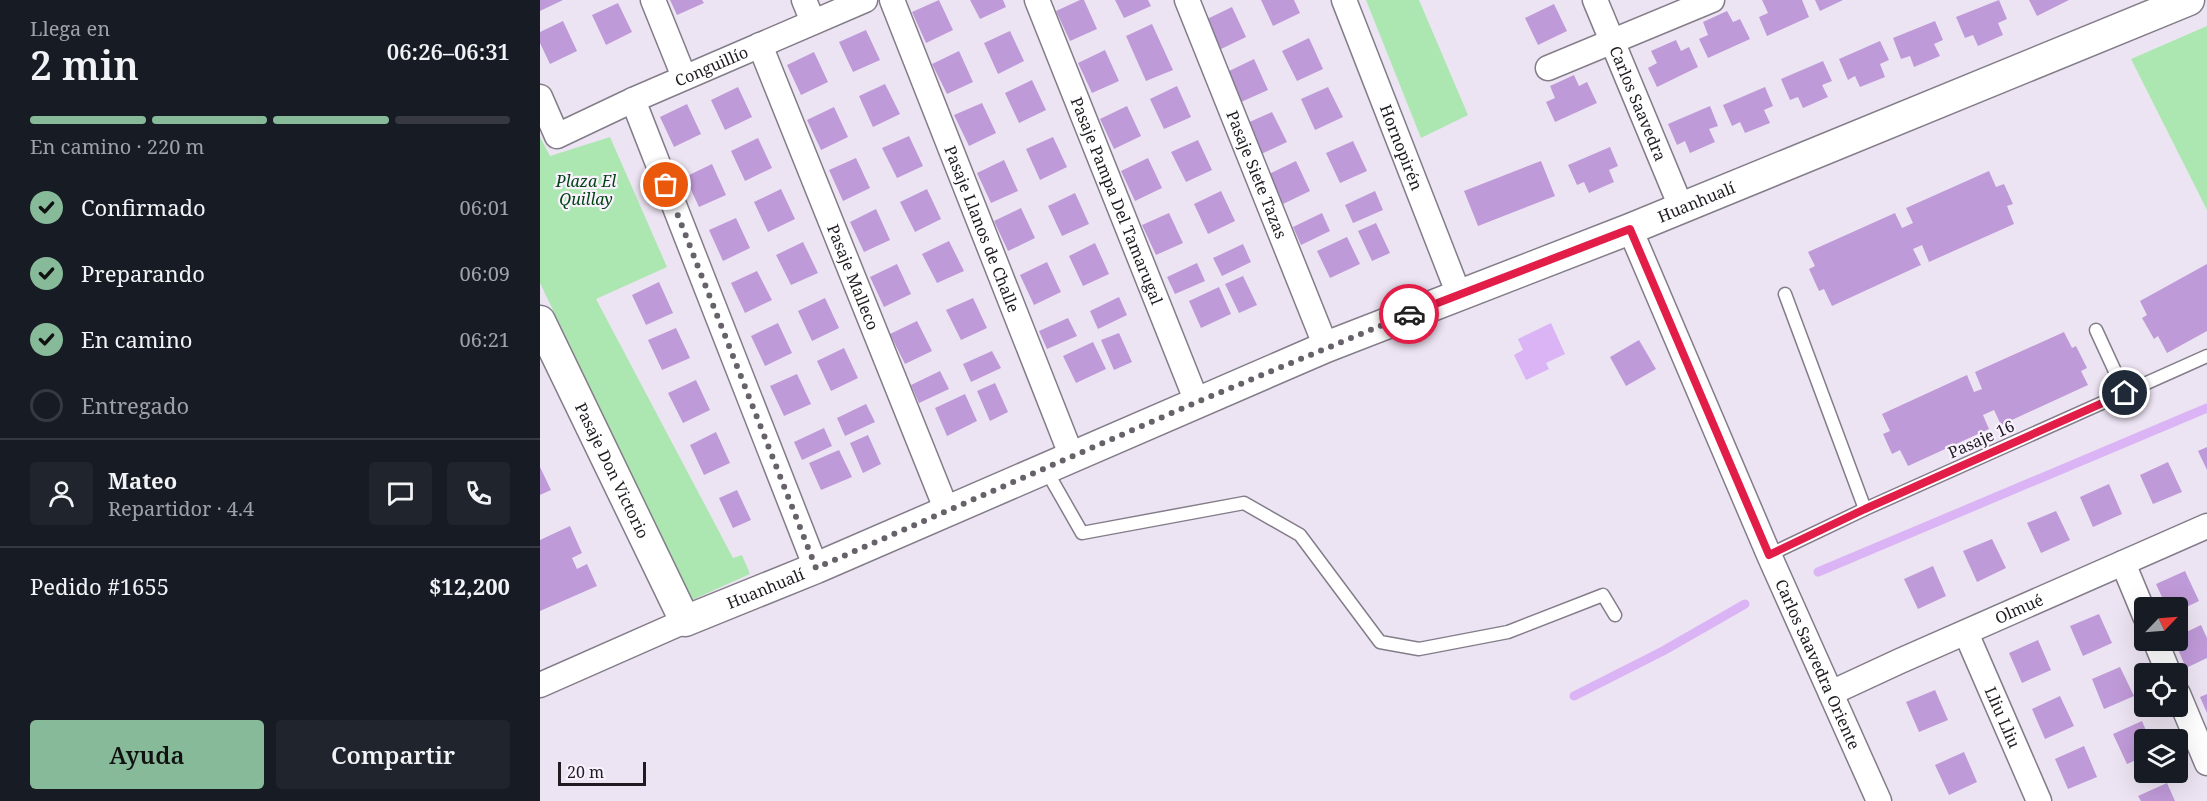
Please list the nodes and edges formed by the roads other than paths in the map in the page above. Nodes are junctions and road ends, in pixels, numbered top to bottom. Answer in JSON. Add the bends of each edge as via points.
{"nodes":[{"id":1,"x":653,"y":0,"type":"edge"},
{"id":2,"x":804,"y":0,"type":"edge"},
{"id":3,"x":865,"y":0,"type":"edge"},
{"id":4,"x":892,"y":0,"type":"edge"},
{"id":5,"x":1037,"y":0,"type":"edge"},
{"id":6,"x":1187,"y":0,"type":"edge"},
{"id":7,"x":1344,"y":0,"type":"edge"},
{"id":8,"x":1595,"y":0,"type":"edge"},
{"id":9,"x":1712,"y":0,"type":"edge"},
{"id":10,"x":2189,"y":0,"type":"edge"},
{"id":11,"x":813,"y":22,"type":"junction"},
{"id":12,"x":1612,"y":42,"type":"junction"},
{"id":13,"x":760,"y":45,"type":"junction"},
{"id":14,"x":1548,"y":68,"type":"dead end"},
{"id":15,"x":684,"y":77,"type":"junction"},
{"id":16,"x":540,"y":97,"type":"edge"},
{"id":17,"x":633,"y":100,"type":"junction"},
{"id":18,"x":1682,"y":207,"type":"junction"},
{"id":19,"x":1630,"y":229,"type":"junction"},
{"id":20,"x":1459,"y":294,"type":"junction"},
{"id":21,"x":1785,"y":294,"type":"dead end"},
{"id":22,"x":540,"y":321,"type":"edge"},
{"id":23,"x":2096,"y":330,"type":"dead end"},
{"id":24,"x":1326,"y":347,"type":"junction"},
{"id":25,"x":2207,"y":356,"type":"edge"},
{"id":26,"x":2125,"y":393,"type":"junction"},
{"id":27,"x":1197,"y":402,"type":"junction"},
{"id":28,"x":1072,"y":457,"type":"junction"},
{"id":29,"x":1045,"y":469,"type":"junction"},
{"id":30,"x":1865,"y":509,"type":"junction"},
{"id":31,"x":947,"y":512,"type":"junction"},
{"id":32,"x":2207,"y":526,"type":"edge"},
{"id":33,"x":1769,"y":555,"type":"junction"},
{"id":34,"x":2123,"y":563,"type":"junction"},
{"id":35,"x":816,"y":568,"type":"junction"},
{"id":36,"x":2137,"y":597,"type":"edge"},
{"id":37,"x":1615,"y":615,"type":"dead end"},
{"id":38,"x":684,"y":621,"type":"junction"},
{"id":39,"x":1966,"y":633,"type":"junction"},
{"id":40,"x":540,"y":685,"type":"edge"},
{"id":41,"x":1832,"y":693,"type":"junction"},
{"id":42,"x":2188,"y":717,"type":"edge"},
{"id":43,"x":2207,"y":764,"type":"edge"},
{"id":44,"x":1879,"y":801,"type":"edge"},
{"id":45,"x":2039,"y":801,"type":"edge"}],
"edges":[{"from":1,"to":15,"type":"street"},
{"from":2,"to":11,"type":"street"},
{"from":3,"to":11,"type":"street","name":"Conguillío"},
{"from":4,"to":28,"type":"street","name":"Pasaje Llanos de Challe"},
{"from":5,"to":27,"type":"street","name":"Pasaje Pampa Del Tamarugal"},
{"from":6,"to":24,"type":"street","name":"Pasaje Siete Tazas"},
{"from":7,"to":20,"type":"street","name":"Hornopirén"},
{"from":8,"to":12,"type":"street","name":"Carlos Saavedra"},
{"from":9,"to":12,"type":"street"},
{"from":10,"to":18,"type":"street","name":"Huanhualí"},
{"from":11,"to":13,"type":"street","name":"Conguillío"},
{"from":12,"to":14,"type":"street"},
{"from":12,"to":18,"type":"street","name":"Carlos Saavedra"},
{"from":13,"to":15,"type":"street","name":"Conguillío"},
{"from":13,"to":31,"type":"street","name":"Pasaje Malleco"},
{"from":15,"to":17,"type":"street","name":"Conguillío"},
{"from":16,"to":17,"type":"street","name":"Conguillío","via":[[557,136]]},
{"from":17,"to":35,"type":"street"},
{"from":18,"to":19,"type":"street","name":"Huanhualí"},
{"from":19,"to":20,"type":"street","name":"Huanhualí"},
{"from":19,"to":33,"type":"street","name":"Carlos Saavedra Oriente"},
{"from":20,"to":24,"type":"street","name":"Huanhualí"},
{"from":21,"to":30,"type":"lane"},
{"from":22,"to":38,"type":"street","name":"Pasaje Don Victorio"},
{"from":23,"to":26,"type":"lane"},
{"from":24,"to":27,"type":"street","name":"Huanhualí"},
{"from":25,"to":26,"type":"lane","name":"Pasaje 16"},
{"from":26,"to":30,"type":"lane","name":"Pasaje 16"},
{"from":27,"to":28,"type":"street","name":"Huanhualí"},
{"from":28,"to":29,"type":"street","name":"Huanhualí"},
{"from":29,"to":31,"type":"street","name":"Huanhualí"},
{"from":29,"to":37,"type":"lane","via":[[1082,533],[1244,502],[1300,535],[1380,642],[1419,649],[1509,632],[1603,595]]},
{"from":30,"to":33,"type":"lane","name":"Pasaje 16"},
{"from":31,"to":35,"type":"street","name":"Huanhualí"},
{"from":32,"to":34,"type":"street","name":"Olmué"},
{"from":33,"to":41,"type":"street","name":"Carlos Saavedra Oriente"},
{"from":34,"to":36,"type":"street"},
{"from":34,"to":39,"type":"street","name":"Olmué"},
{"from":35,"to":38,"type":"street","name":"Huanhualí"},
{"from":38,"to":40,"type":"street","name":"Huanhualí"},
{"from":39,"to":41,"type":"street","name":"Olmué"},
{"from":39,"to":45,"type":"street","name":"Lliu Lliu"},
{"from":41,"to":44,"type":"street","name":"Carlos Saavedra Oriente"},
{"from":42,"to":43,"type":"street"}]}
